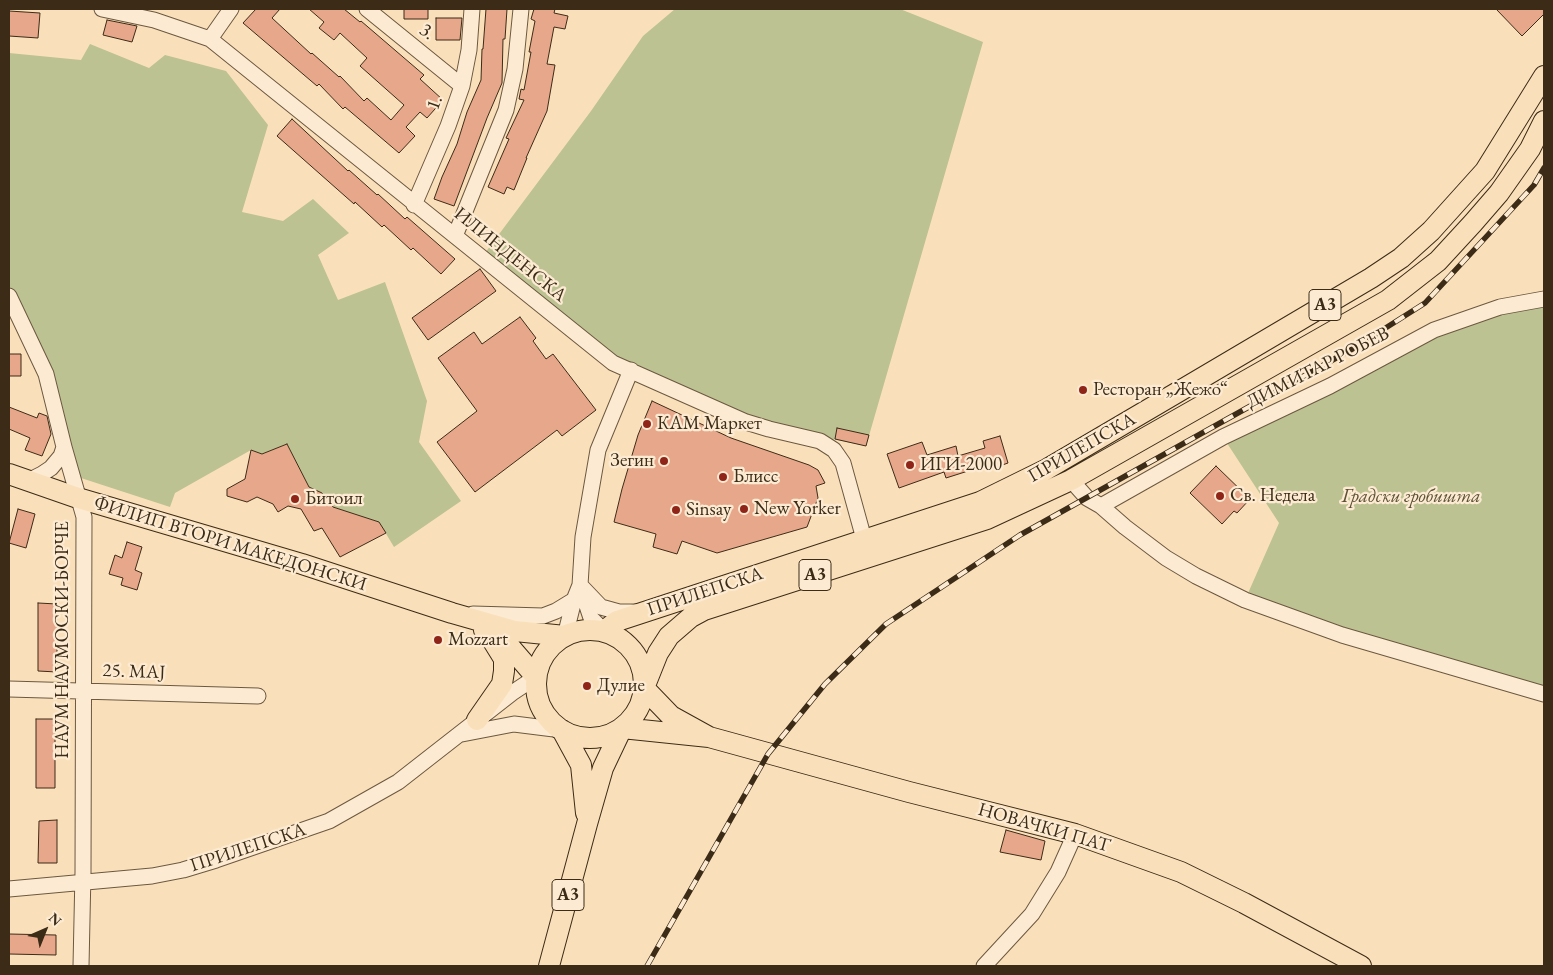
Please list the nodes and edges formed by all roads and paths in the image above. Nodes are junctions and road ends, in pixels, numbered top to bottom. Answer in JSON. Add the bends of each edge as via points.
{"nodes":[{"id":1,"x":102,"y":9,"type":"edge"},
{"id":2,"x":231,"y":9,"type":"edge"},
{"id":3,"x":367,"y":9,"type":"edge"},
{"id":4,"x":472,"y":9,"type":"edge"},
{"id":5,"x":522,"y":9,"type":"edge"},
{"id":6,"x":210,"y":39,"type":"junction"},
{"id":7,"x":1544,"y":76,"type":"edge"},
{"id":8,"x":462,"y":86,"type":"junction"},
{"id":9,"x":1544,"y":121,"type":"edge"},
{"id":10,"x":414,"y":205,"type":"junction"},
{"id":11,"x":455,"y":236,"type":"junction"},
{"id":12,"x":9,"y":296,"type":"edge"},
{"id":13,"x":1544,"y":299,"type":"edge"},
{"id":14,"x":631,"y":370,"type":"junction"},
{"id":15,"x":64,"y":448,"type":"junction"},
{"id":16,"x":9,"y":474,"type":"edge"},
{"id":17,"x":1071,"y":480,"type":"junction"},
{"id":18,"x":28,"y":481,"type":"junction"},
{"id":19,"x":78,"y":498,"type":"junction"},
{"id":20,"x":1101,"y":506,"type":"junction"},
{"id":21,"x":864,"y":539,"type":"junction"},
{"id":22,"x":580,"y":585,"type":"junction"},
{"id":23,"x":574,"y":600,"type":"junction"},
{"id":24,"x":644,"y":612,"type":"junction"},
{"id":25,"x":452,"y":613,"type":"junction"},
{"id":26,"x":485,"y":631,"type":"junction"},
{"id":27,"x":604,"y":631,"type":"junction"},
{"id":28,"x":566,"y":636,"type":"junction"},
{"id":29,"x":658,"y":653,"type":"junction"},
{"id":30,"x":536,"y":677,"type":"junction"},
{"id":31,"x":9,"y":688,"type":"edge"},
{"id":32,"x":644,"y":688,"type":"junction"},
{"id":33,"x":83,"y":690,"type":"junction"},
{"id":34,"x":1544,"y":694,"type":"edge"},
{"id":35,"x":258,"y":696,"type":"dead end"},
{"id":36,"x":661,"y":706,"type":"junction"},
{"id":37,"x":477,"y":720,"type":"junction"},
{"id":38,"x":622,"y":728,"type":"junction"},
{"id":39,"x":562,"y":730,"type":"junction"},
{"id":40,"x":649,"y":732,"type":"junction"},
{"id":41,"x":461,"y":734,"type":"junction"},
{"id":42,"x":709,"y":737,"type":"junction"},
{"id":43,"x":608,"y":758,"type":"junction"},
{"id":44,"x":587,"y":824,"type":"junction"},
{"id":45,"x":1076,"y":834,"type":"junction"},
{"id":46,"x":83,"y":881,"type":"junction"},
{"id":47,"x":9,"y":889,"type":"edge"},
{"id":48,"x":81,"y":966,"type":"edge"},
{"id":49,"x":549,"y":966,"type":"edge"},
{"id":50,"x":984,"y":966,"type":"edge"},
{"id":51,"x":1361,"y":966,"type":"edge"}],
"edges":[{"from":1,"to":6,"type":"street","name":"ИЛИНДЕНСКА","via":[[154,20]]},
{"from":2,"to":6,"type":"street"},
{"from":3,"to":8,"type":"street","name":"3."},
{"from":4,"to":8,"type":"street","name":"1."},
{"from":5,"to":11,"type":"street","via":[[506,110]]},
{"from":6,"to":10,"type":"street","name":"ИЛИНДЕНСКА"},
{"from":7,"to":21,"type":"main road","name":"ПРИЛЕПСКА","number":"A3","via":[[1485,170],[1431,231],[1400,258],[1047,469],[980,502]]},
{"from":8,"to":10,"type":"street","name":"1."},
{"from":9,"to":17,"type":"main road","name":"ПРИЛЕПСКА","number":"A3","via":[[1530,149],[1473,223],[1438,261],[1388,300]]},
{"from":10,"to":11,"type":"street","name":"ИЛИНДЕНСКА"},
{"from":11,"to":14,"type":"street","name":"ИЛИНДЕНСКА","via":[[613,363]]},
{"from":12,"to":15,"type":"street","name":"НАУМ НАУМОСКИ-БОРЧЕ","via":[[46,374]]},
{"from":13,"to":20,"type":"street","name":"ДИМИТАР РОБЕВ","via":[[1500,307],[1434,330],[1330,386],[1223,437]]},
{"from":14,"to":21,"type":"street","name":"ИЛИНДЕНСКА","via":[[746,422],[820,441],[834,450],[843,463]]},
{"from":14,"to":22,"type":"street","via":[[598,450],[583,537]]},
{"from":15,"to":18,"type":"street","via":[[56,462]]},
{"from":15,"to":19,"type":"street","name":"НАУМ НАУМОСКИ-БОРЧЕ"},
{"from":16,"to":18,"type":"main road","name":"ФИЛИП ВТОРИ МАКЕДОНСКИ"},
{"from":17,"to":20,"type":"street"},
{"from":17,"to":29,"type":"main road","name":"ПРИЛЕПСКА","number":"A3","via":[[987,519],[704,610],[669,636]]},
{"from":18,"to":19,"type":"main road","name":"ФИЛИП ВТОРИ МАКЕДОНСКИ"},
{"from":19,"to":25,"type":"main road","name":"ФИЛИП ВТОРИ МАКЕДОНСКИ","via":[[302,564]]},
{"from":19,"to":33,"type":"street","name":"НАУМ НАУМОСКИ-БОРЧЕ","via":[[84,517]]},
{"from":20,"to":34,"type":"street","via":[[1166,558],[1245,600],[1342,634]]},
{"from":21,"to":24,"type":"main road","name":"ПРИЛЕПСКА","number":"A3"},
{"from":22,"to":23,"type":"street"},
{"from":22,"to":24,"type":"street","via":[[601,606],[620,612]]},
{"from":22,"to":27,"type":"street","via":[[591,618]]},
{"from":23,"to":25,"type":"street","via":[[543,616]]},
{"from":23,"to":28,"type":"street"},
{"from":24,"to":27,"type":"main road","name":"ПРИЛЕПСКА","number":"A3","via":[[617,621]]},
{"from":25,"to":26,"type":"main road"},
{"from":25,"to":28,"type":"main road","via":[[515,631]]},
{"from":26,"to":30,"type":"main road","via":[[504,640]]},
{"from":26,"to":37,"type":"main road","via":[[504,659],[504,671],[502,684]]},
{"from":27,"to":28,"type":"main road","number":"A3","via":[[591,629]]},
{"from":27,"to":32,"type":"main road","number":"A3","via":[[618,637],[639,659]]},
{"from":28,"to":30,"type":"main road","number":"A3","via":[[551,646],[541,660]]},
{"from":29,"to":32,"type":"main road","name":"ПРИЛЕПСКА","number":"A3"},
{"from":29,"to":36,"type":"main road"},
{"from":30,"to":37,"type":"street","name":"ПРИЛЕПСКА"},
{"from":30,"to":39,"type":"main road","number":"A3","via":[[536,693],[541,708]]},
{"from":31,"to":33,"type":"street","name":"25. МАЈ"},
{"from":32,"to":36,"type":"main road"},
{"from":32,"to":38,"type":"main road","number":"A3","via":[[641,704]]},
{"from":33,"to":35,"type":"street","name":"25. МАЈ"},
{"from":33,"to":46,"type":"street","name":"НАУМ НАУМОСКИ-БОРЧЕ"},
{"from":36,"to":42,"type":"main road","via":[[671,716]]},
{"from":37,"to":41,"type":"street","name":"ПРИЛЕПСКА"},
{"from":38,"to":39,"type":"main road","number":"A3","via":[[592,738]]},
{"from":38,"to":40,"type":"main road"},
{"from":38,"to":43,"type":"main road","number":"A3"},
{"from":39,"to":41,"type":"street","name":"ПРИЛЕПСКА","via":[[514,724]]},
{"from":39,"to":44,"type":"main road","number":"A3","via":[[581,765]]},
{"from":40,"to":42,"type":"main road"},
{"from":40,"to":43,"type":"main road","via":[[622,744]]},
{"from":41,"to":46,"type":"street","name":"ПРИЛЕПСКА","via":[[398,782],[329,821],[182,870],[152,876]]},
{"from":42,"to":45,"type":"main road","name":"НОВАЧКИ ПАТ"},
{"from":43,"to":44,"type":"main road","number":"A3"},
{"from":44,"to":49,"type":"main road","number":"A3"},
{"from":45,"to":50,"type":"street","via":[[1058,872],[1032,914]]},
{"from":45,"to":51,"type":"main road","name":"НОВАЧКИ ПАТ","via":[[1181,872]]},
{"from":46,"to":47,"type":"street","name":"ПРИЛЕПСКА"},
{"from":46,"to":48,"type":"street","name":"НАУМ НАУМОСКИ-БОРЧЕ"}]}
